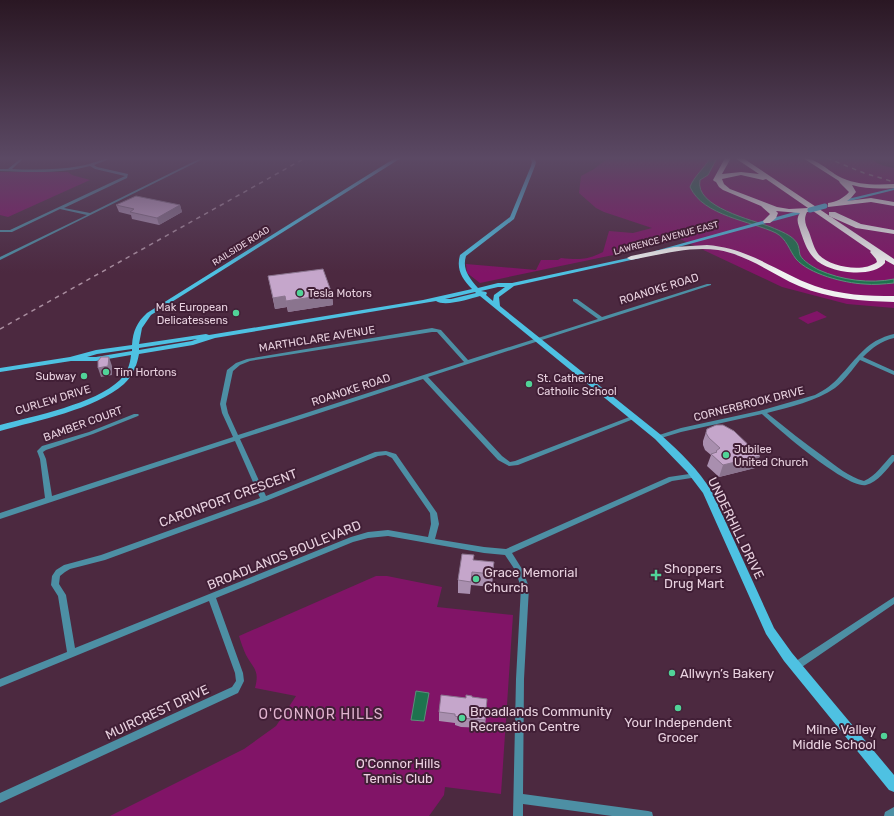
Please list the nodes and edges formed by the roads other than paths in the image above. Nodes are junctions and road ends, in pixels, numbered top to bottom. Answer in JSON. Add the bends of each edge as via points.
{"nodes":[{"id":1,"x":85,"y":196,"type":"edge"},
{"id":2,"x":126,"y":196,"type":"edge"},
{"id":3,"x":338,"y":196,"type":"edge"},
{"id":4,"x":521,"y":196,"type":"edge"},
{"id":5,"x":738,"y":196,"type":"edge"},
{"id":6,"x":743,"y":196,"type":"edge"},
{"id":7,"x":797,"y":196,"type":"edge"},
{"id":8,"x":804,"y":196,"type":"edge"},
{"id":9,"x":850,"y":196,"type":"edge"},
{"id":10,"x":863,"y":196,"type":"edge"},
{"id":11,"x":832,"y":204,"type":"junction"},
{"id":12,"x":894,"y":204,"type":"edge"},
{"id":13,"x":59,"y":208,"type":"junction"},
{"id":14,"x":806,"y":211,"type":"junction"},
{"id":15,"x":90,"y":214,"type":"junction"},
{"id":16,"x":832,"y":214,"type":"junction"},
{"id":17,"x":767,"y":221,"type":"junction"},
{"id":18,"x":0,"y":231,"type":"edge"},
{"id":19,"x":894,"y":232,"type":"edge"},
{"id":20,"x":867,"y":244,"type":"junction"},
{"id":21,"x":894,"y":256,"type":"edge"},
{"id":22,"x":631,"y":258,"type":"junction"},
{"id":23,"x":0,"y":259,"type":"edge"},
{"id":24,"x":894,"y":263,"type":"edge"},
{"id":25,"x":512,"y":285,"type":"junction"},
{"id":26,"x":710,"y":285,"type":"dead end"},
{"id":27,"x":479,"y":292,"type":"junction"},
{"id":28,"x":894,"y":299,"type":"edge"},
{"id":29,"x":575,"y":300,"type":"dead end"},
{"id":30,"x":497,"y":306,"type":"junction"},
{"id":31,"x":601,"y":319,"type":"junction"},
{"id":32,"x":894,"y":336,"type":"edge"},
{"id":33,"x":539,"y":340,"type":"junction"},
{"id":34,"x":135,"y":349,"type":"junction"},
{"id":35,"x":860,"y":358,"type":"junction"},
{"id":36,"x":468,"y":363,"type":"junction"},
{"id":37,"x":0,"y":370,"type":"edge"},
{"id":38,"x":894,"y":373,"type":"edge"},
{"id":39,"x":425,"y":377,"type":"junction"},
{"id":40,"x":764,"y":412,"type":"junction"},
{"id":41,"x":136,"y":415,"type":"dead end"},
{"id":42,"x":634,"y":417,"type":"junction"},
{"id":43,"x":0,"y":428,"type":"edge"},
{"id":44,"x":658,"y":437,"type":"junction"},
{"id":45,"x":236,"y":439,"type":"junction"},
{"id":46,"x":894,"y":457,"type":"edge"},
{"id":47,"x":696,"y":475,"type":"junction"},
{"id":48,"x":264,"y":499,"type":"junction"},
{"id":49,"x":48,"y":500,"type":"junction"},
{"id":50,"x":0,"y":516,"type":"edge"},
{"id":51,"x":431,"y":541,"type":"junction"},
{"id":52,"x":507,"y":552,"type":"junction"},
{"id":53,"x":212,"y":598,"type":"junction"},
{"id":54,"x":894,"y":600,"type":"edge"},
{"id":55,"x":72,"y":653,"type":"junction"},
{"id":56,"x":796,"y":666,"type":"junction"},
{"id":57,"x":0,"y":684,"type":"edge"},
{"id":58,"x":894,"y":785,"type":"edge"},
{"id":59,"x":0,"y":798,"type":"edge"},
{"id":60,"x":519,"y":798,"type":"junction"},
{"id":61,"x":894,"y":812,"type":"edge"},
{"id":62,"x":518,"y":816,"type":"edge"},
{"id":63,"x":648,"y":816,"type":"edge"},
{"id":64,"x":889,"y":816,"type":"edge"}],
"edges":[{"from":1,"to":13,"type":"street"},
{"from":2,"to":15,"type":"street"},
{"from":3,"to":34,"type":"street","name":"RAILSIDE ROAD","via":[[149,314],[137,329]]},
{"from":4,"to":27,"type":"street","via":[[512,218],[463,255],[463,274]]},
{"from":5,"to":17,"type":"highway","via":[[773,211],[773,216]]},
{"from":6,"to":14,"type":"highway","via":[[768,206],[790,211]]},
{"from":7,"to":20,"type":"highway"},
{"from":8,"to":16,"type":"highway"},
{"from":9,"to":11,"type":"highway"},
{"from":10,"to":11,"type":"street","name":"LAWRENCE AVENUE EAST"},
{"from":11,"to":12,"type":"highway","via":[[871,200]]},
{"from":11,"to":14,"type":"street","name":"LAWRENCE AVENUE EAST","bridge":true},
{"from":13,"to":15,"type":"street"},
{"from":13,"to":18,"type":"street","via":[[11,231]]},
{"from":14,"to":17,"type":"street","name":"LAWRENCE AVENUE EAST"},
{"from":14,"to":20,"type":"highway","via":[[801,217],[801,222],[814,252],[823,261],[850,269],[862,270],[879,266],[881,261]]},
{"from":15,"to":23,"type":"street"},
{"from":16,"to":19,"type":"highway","via":[[859,226]]},
{"from":16,"to":21,"type":"highway"},
{"from":17,"to":22,"type":"street","name":"LAWRENCE AVENUE EAST"},
{"from":20,"to":24,"type":"highway"},
{"from":22,"to":25,"type":"street","name":"LAWRENCE AVENUE EAST"},
{"from":22,"to":28,"type":"highway","via":[[698,246],[720,248],[747,256],[818,290],[852,297]]},
{"from":25,"to":27,"type":"street","name":"LAWRENCE AVENUE EAST","via":[[500,290]]},
{"from":25,"to":30,"type":"street","via":[[496,296]]},
{"from":26,"to":31,"type":"street","name":"ROANOKE ROAD"},
{"from":27,"to":30,"type":"street","name":"UNDERHILL DRIVE"},
{"from":27,"to":34,"type":"street","name":"LAWRENCE AVENUE EAST","via":[[450,301],[423,302],[214,336],[193,343]]},
{"from":29,"to":31,"type":"street"},
{"from":30,"to":33,"type":"street","name":"UNDERHILL DRIVE"},
{"from":31,"to":33,"type":"street","name":"ROANOKE ROAD"},
{"from":32,"to":35,"type":"street","name":"CORNERBROOK DRIVE","via":[[878,341]]},
{"from":33,"to":36,"type":"street","name":"ROANOKE ROAD"},
{"from":33,"to":42,"type":"street","name":"UNDERHILL DRIVE"},
{"from":34,"to":37,"type":"street","name":"LAWRENCE AVENUE EAST","via":[[96,358],[71,359]]},
{"from":34,"to":43,"type":"street","name":"CURLEW DRIVE","via":[[132,369],[128,376],[98,398]]},
{"from":35,"to":38,"type":"street"},
{"from":35,"to":40,"type":"street","name":"CORNERBROOK DRIVE","via":[[825,392],[803,402]]},
{"from":36,"to":39,"type":"street","name":"ROANOKE ROAD"},
{"from":36,"to":45,"type":"street","name":"MARTHCLARE AVENUE","via":[[436,330],[243,362],[230,370],[223,404]]},
{"from":39,"to":42,"type":"street","via":[[500,458],[509,464]]},
{"from":39,"to":45,"type":"street","name":"ROANOKE ROAD"},
{"from":40,"to":44,"type":"street","name":"CORNERBROOK DRIVE"},
{"from":40,"to":46,"type":"street","via":[[858,484],[871,482]]},
{"from":41,"to":49,"type":"street","name":"BAMBER COURT","via":[[40,451]]},
{"from":42,"to":44,"type":"street","name":"UNDERHILL DRIVE"},
{"from":44,"to":47,"type":"street","name":"UNDERHILL DRIVE"},
{"from":45,"to":48,"type":"street"},
{"from":45,"to":49,"type":"street","name":"ROANOKE ROAD"},
{"from":47,"to":52,"type":"street","name":"BROADLANDS BOULEVARD","via":[[659,484]]},
{"from":47,"to":56,"type":"street","name":"UNDERHILL DRIVE","via":[[709,495],[770,631]]},
{"from":48,"to":51,"type":"street","name":"CARONPORT CRESCENT","via":[[377,454],[386,453],[394,456],[433,513],[435,524]]},
{"from":48,"to":55,"type":"street","name":"CARONPORT CRESCENT","via":[[59,572],[55,585],[62,595]]},
{"from":49,"to":50,"type":"street","name":"ROANOKE ROAD"},
{"from":51,"to":52,"type":"street","name":"BROADLANDS BOULEVARD"},
{"from":51,"to":53,"type":"street","name":"BROADLANDS BOULEVARD","via":[[388,533],[368,535]]},
{"from":52,"to":60,"type":"street","via":[[518,569],[524,587]]},
{"from":53,"to":55,"type":"street","name":"BROADLANDS BOULEVARD"},
{"from":53,"to":59,"type":"street","name":"MUIRCREST DRIVE","via":[[239,673],[240,682],[235,690]]},
{"from":54,"to":56,"type":"street"},
{"from":55,"to":57,"type":"street","name":"BROADLANDS BOULEVARD"},
{"from":56,"to":58,"type":"street","name":"UNDERHILL DRIVE"},
{"from":60,"to":62,"type":"street"},
{"from":60,"to":63,"type":"street"},
{"from":61,"to":64,"type":"street"}]}
